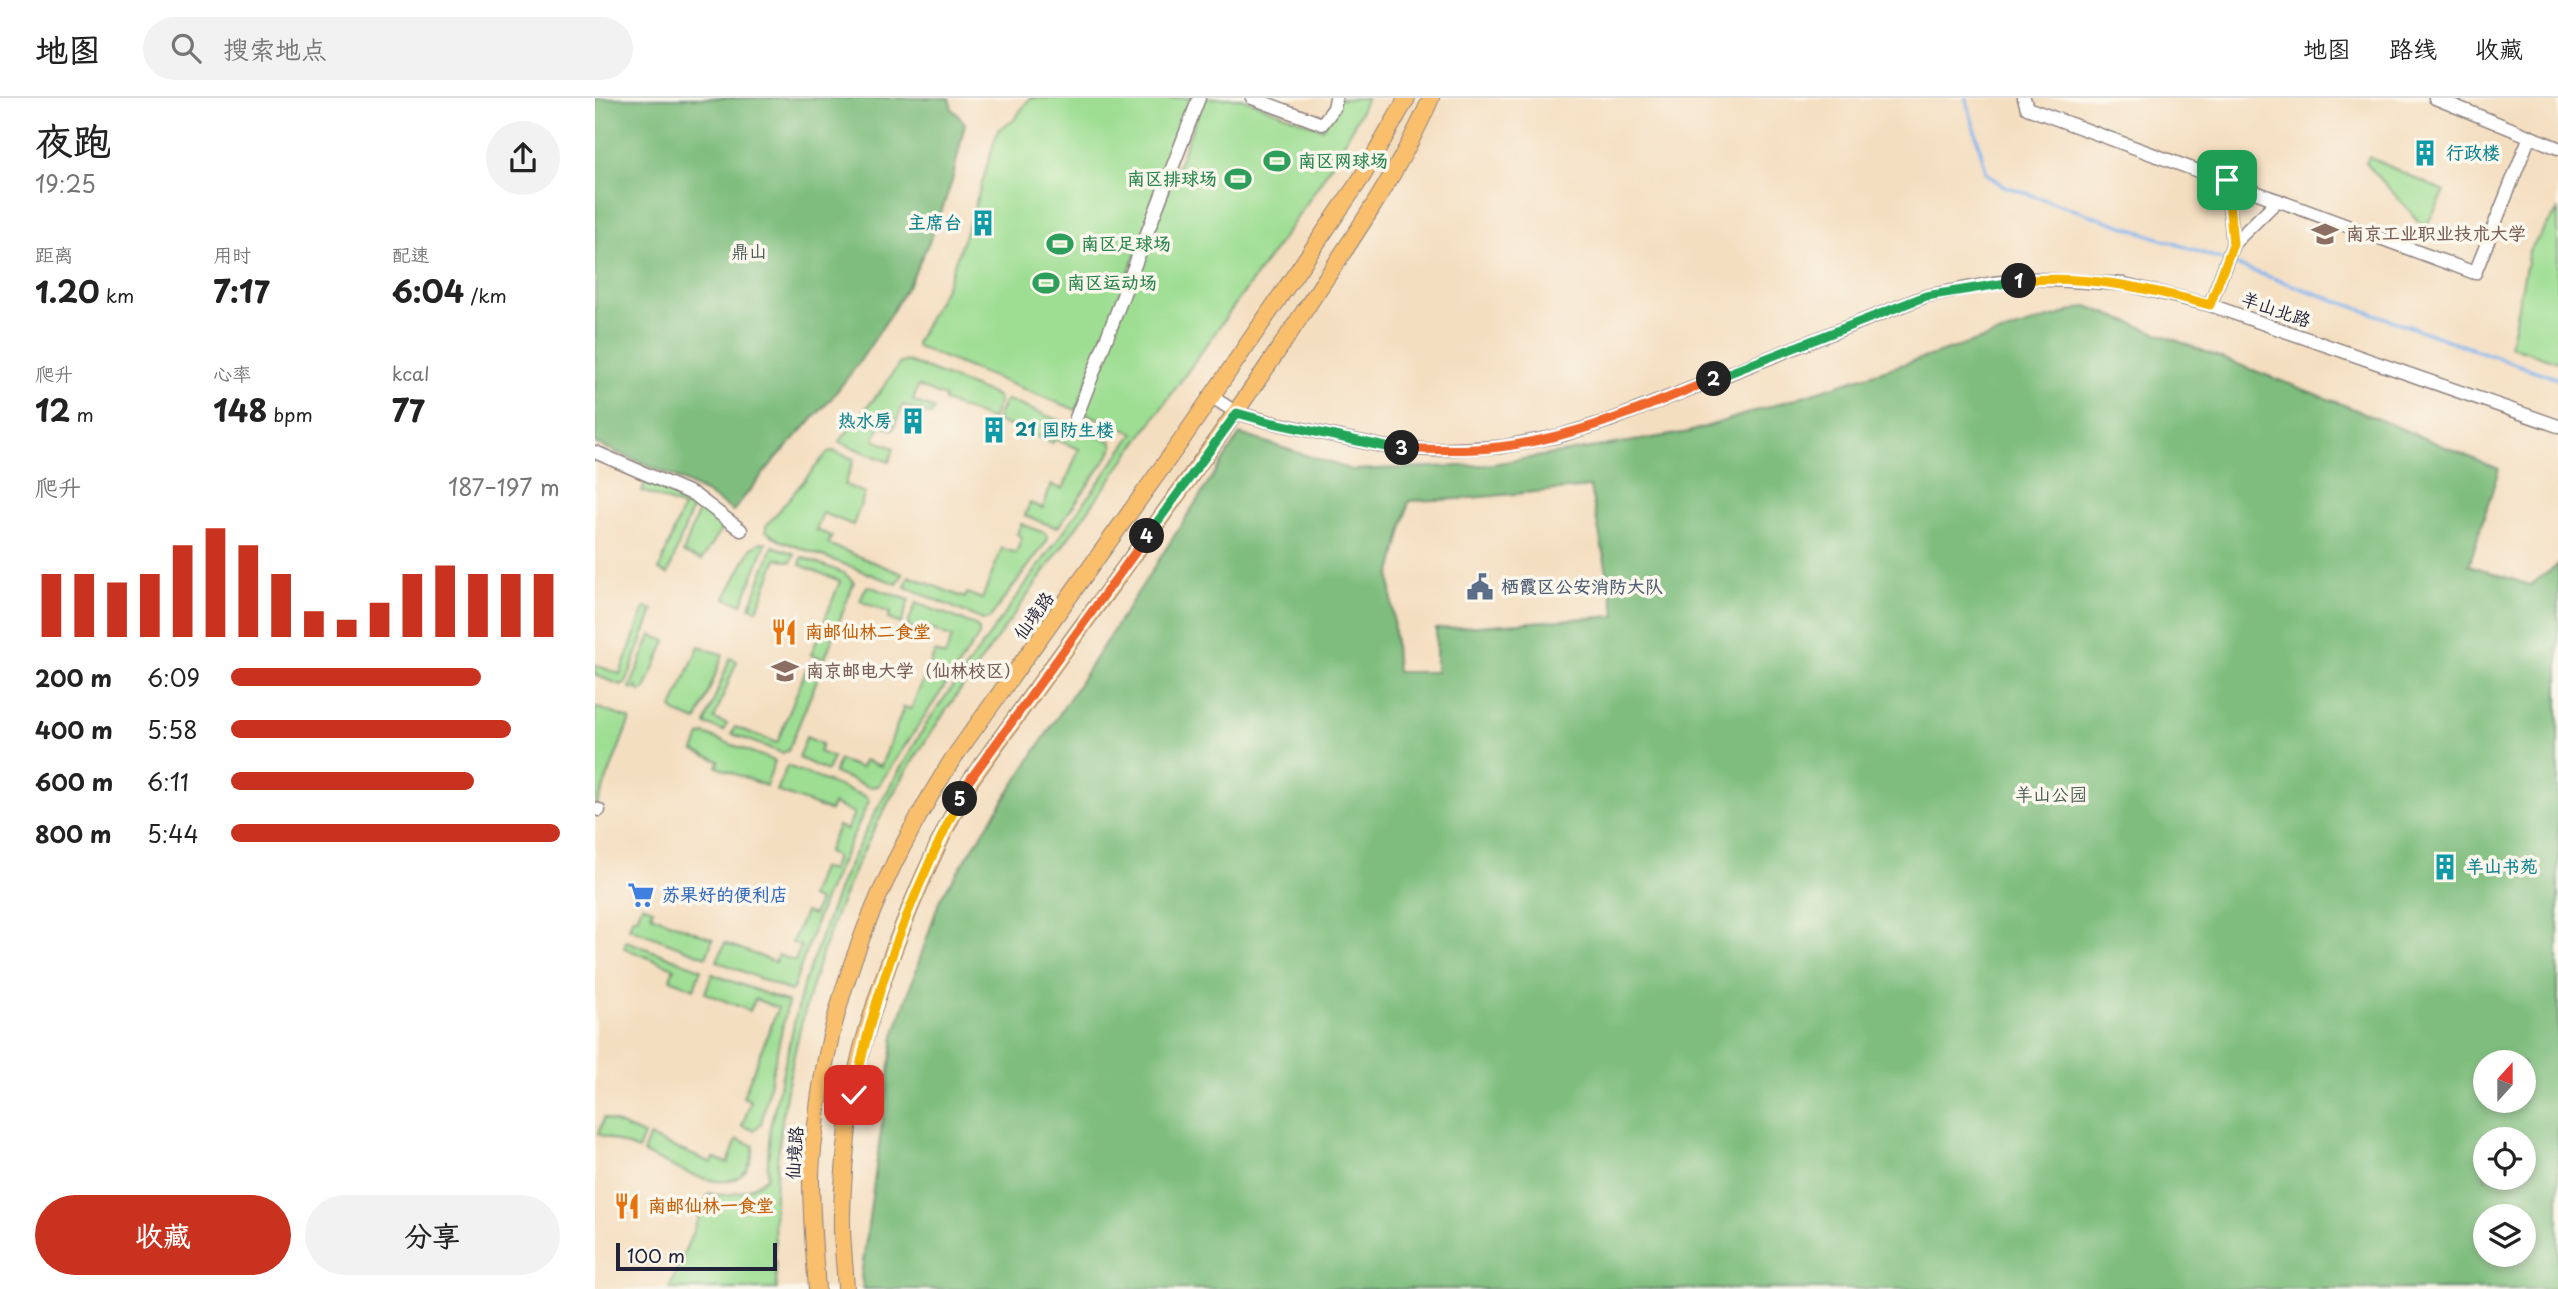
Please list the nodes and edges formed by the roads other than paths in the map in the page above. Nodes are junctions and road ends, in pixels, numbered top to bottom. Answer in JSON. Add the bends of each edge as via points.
{"nodes":[{"id":1,"x":1199,"y":98,"type":"edge"},
{"id":2,"x":1252,"y":98,"type":"edge"},
{"id":3,"x":1334,"y":98,"type":"edge"},
{"id":4,"x":1407,"y":98,"type":"edge"},
{"id":5,"x":1431,"y":98,"type":"edge"},
{"id":6,"x":2024,"y":98,"type":"edge"},
{"id":7,"x":2435,"y":98,"type":"edge"},
{"id":8,"x":2464,"y":103,"type":"edge"},
{"id":9,"x":2531,"y":136,"type":"junction"},
{"id":10,"x":2558,"y":148,"type":"edge"},
{"id":11,"x":2227,"y":180,"type":"junction"},
{"id":12,"x":2278,"y":201,"type":"junction"},
{"id":13,"x":2233,"y":244,"type":"junction"},
{"id":14,"x":2210,"y":305,"type":"junction"},
{"id":15,"x":1212,"y":397,"type":"junction"},
{"id":16,"x":1237,"y":413,"type":"junction"},
{"id":17,"x":1076,"y":418,"type":"dead end"},
{"id":18,"x":2558,"y":426,"type":"edge"},
{"id":19,"x":595,"y":452,"type":"edge"},
{"id":20,"x":741,"y":530,"type":"dead end"},
{"id":21,"x":817,"y":1289,"type":"edge"},
{"id":22,"x":846,"y":1289,"type":"edge"}],
"edges":[{"from":1,"to":17,"type":"street"},
{"from":2,"to":3,"type":"street","via":[[1322,124],[1334,108]]},
{"from":4,"to":15,"type":"main road","name":"仙境路","via":[[1362,177]]},
{"from":5,"to":16,"type":"main road","via":[[1386,183]]},
{"from":6,"to":11,"type":"street","via":[[2027,108]]},
{"from":7,"to":8,"type":"street"},
{"from":8,"to":9,"type":"street"},
{"from":9,"to":10,"type":"street"},
{"from":9,"to":12,"type":"street","via":[[2475,273]]},
{"from":11,"to":12,"type":"street"},
{"from":11,"to":13,"type":"street"},
{"from":12,"to":13,"type":"street"},
{"from":13,"to":14,"type":"street"},
{"from":14,"to":16,"type":"street","name":"羊山北路","via":[[2125,284],[2047,279],[1993,283],[1926,296],[1611,420],[1501,447],[1386,447]]},
{"from":14,"to":18,"type":"street","name":"羊山北路"},
{"from":15,"to":16,"type":"street","name":"羊山北路"},
{"from":15,"to":21,"type":"main road","name":"仙境路","via":[[952,760],[894,861],[851,966],[818,1096],[811,1175]]},
{"from":16,"to":22,"type":"main road","via":[[969,781],[925,871],[863,1044],[842,1216]]},
{"from":19,"to":20,"type":"street","via":[[695,495]]}]}
